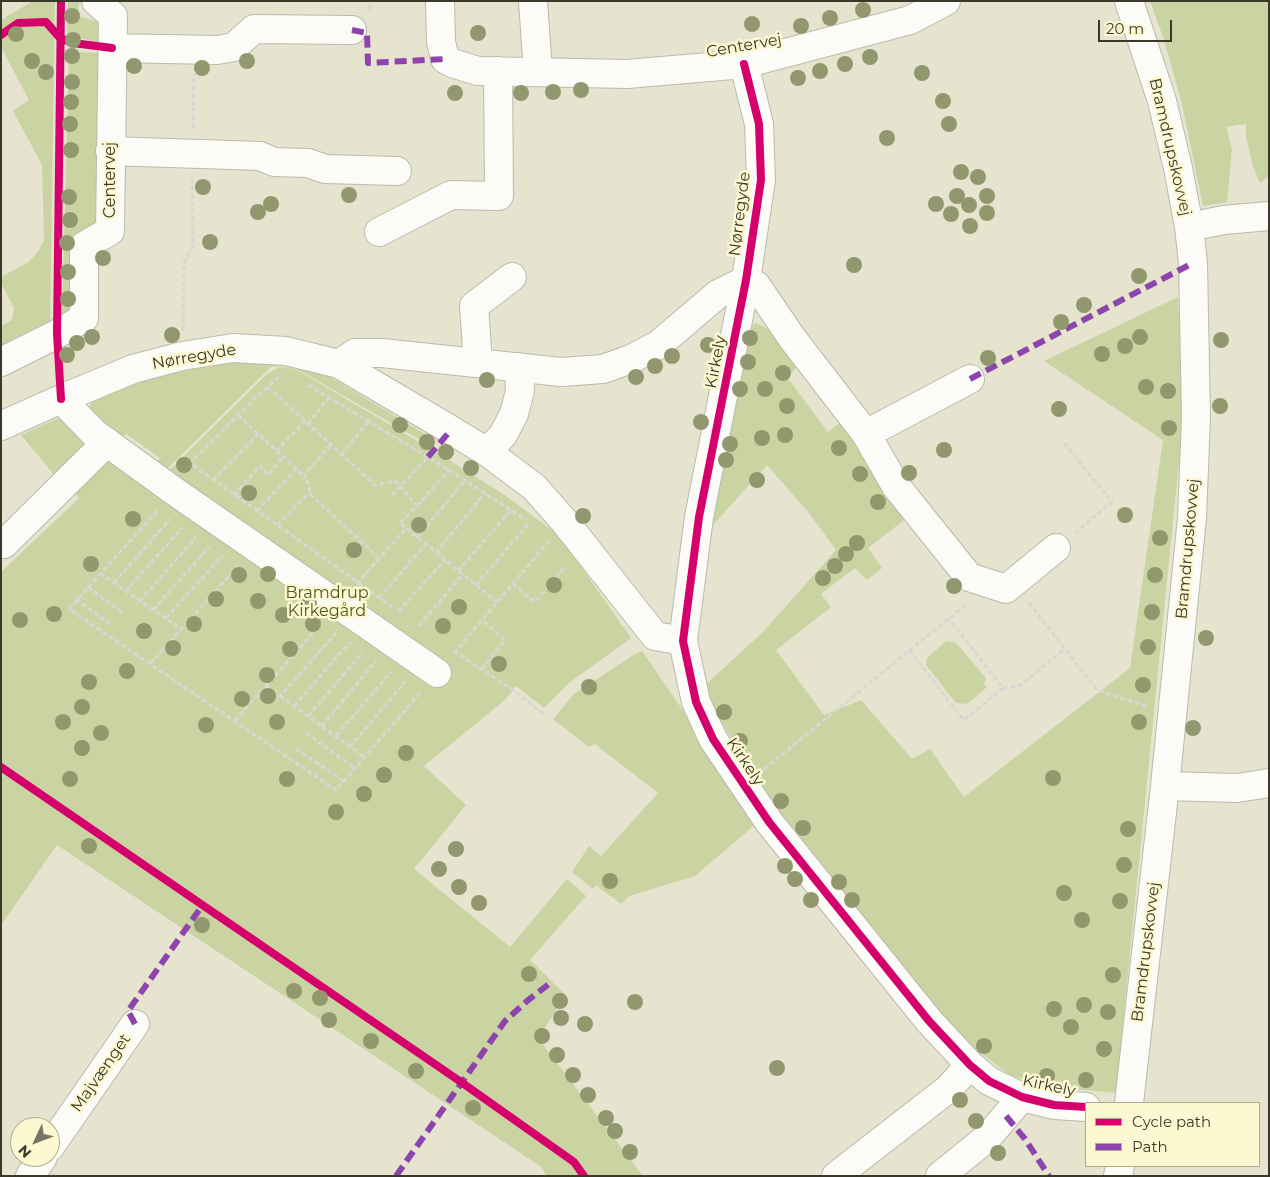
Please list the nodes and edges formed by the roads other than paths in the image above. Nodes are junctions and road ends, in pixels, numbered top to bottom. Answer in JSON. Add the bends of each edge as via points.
{"nodes":[{"id":1,"x":96,"y":1,"type":"edge"},
{"id":2,"x":440,"y":1,"type":"edge"},
{"id":3,"x":533,"y":1,"type":"edge"},
{"id":4,"x":946,"y":1,"type":"edge"},
{"id":5,"x":1129,"y":1,"type":"edge"},
{"id":6,"x":352,"y":30,"type":"dead end"},
{"id":7,"x":112,"y":48,"type":"junction"},
{"id":8,"x":744,"y":64,"type":"junction"},
{"id":9,"x":498,"y":71,"type":"junction"},
{"id":10,"x":538,"y":72,"type":"junction"},
{"id":11,"x":110,"y":151,"type":"junction"},
{"id":12,"x":397,"y":171,"type":"dead end"},
{"id":13,"x":1269,"y":216,"type":"edge"},
{"id":14,"x":1189,"y":227,"type":"junction"},
{"id":15,"x":379,"y":232,"type":"dead end"},
{"id":16,"x":512,"y":277,"type":"dead end"},
{"id":17,"x":746,"y":280,"type":"junction"},
{"id":18,"x":1,"y":362,"type":"edge"},
{"id":19,"x":478,"y":363,"type":"junction"},
{"id":20,"x":339,"y":364,"type":"junction"},
{"id":21,"x":519,"y":368,"type":"junction"},
{"id":22,"x":970,"y":379,"type":"dead end"},
{"id":23,"x":61,"y":399,"type":"junction"},
{"id":24,"x":1,"y":426,"type":"edge"},
{"id":25,"x":866,"y":434,"type":"junction"},
{"id":26,"x":106,"y":442,"type":"junction"},
{"id":27,"x":487,"y":452,"type":"junction"},
{"id":28,"x":4,"y":544,"type":"dead end"},
{"id":29,"x":1056,"y":548,"type":"road end"},
{"id":30,"x":684,"y":641,"type":"junction"},
{"id":31,"x":394,"y":643,"type":"road end"},
{"id":32,"x":1269,"y":783,"type":"edge"},
{"id":33,"x":1165,"y":786,"type":"junction"},
{"id":34,"x":136,"y":1024,"type":"dead end"},
{"id":35,"x":970,"y":1065,"type":"junction"},
{"id":36,"x":1022,"y":1098,"type":"junction"},
{"id":37,"x":1128,"y":1102,"type":"edge"},
{"id":38,"x":1085,"y":1107,"type":"edge"},
{"id":39,"x":60,"y":1133,"type":"edge"},
{"id":40,"x":836,"y":1176,"type":"edge"},
{"id":41,"x":940,"y":1176,"type":"edge"}],
"edges":[{"from":1,"to":7,"type":"street","name":"Centervej","via":[[114,16]]},
{"from":2,"to":9,"type":"street","name":"Centervej","via":[[441,42],[445,59],[478,71]]},
{"from":3,"to":10,"type":"street"},
{"from":4,"to":8,"type":"street","name":"Centervej","via":[[910,20]]},
{"from":5,"to":14,"type":"street","name":"Bramdrupskovvej","via":[[1162,101]]},
{"from":6,"to":7,"type":"street","via":[[254,29],[234,47],[217,50]]},
{"from":7,"to":11,"type":"street","name":"Centervej"},
{"from":8,"to":10,"type":"street","name":"Centervej","via":[[627,74]]},
{"from":8,"to":17,"type":"street","name":"Nørregyde","via":[[759,124],[761,180]]},
{"from":9,"to":10,"type":"street","name":"Centervej"},
{"from":9,"to":15,"type":"street","via":[[499,196],[451,195]]},
{"from":11,"to":12,"type":"street","via":[[260,156],[274,162],[308,163],[326,169]]},
{"from":11,"to":18,"type":"street","name":"Centervej","via":[[110,232],[84,246],[84,318]]},
{"from":13,"to":14,"type":"street"},
{"from":14,"to":33,"type":"street","name":"Bramdrupskovvej","via":[[1193,263],[1196,418],[1192,518]]},
{"from":16,"to":19,"type":"street","via":[[474,306]]},
{"from":17,"to":21,"type":"street","name":"Nørregyde","via":[[718,294],[658,345],[631,359],[603,369],[561,372]]},
{"from":17,"to":25,"type":"street","via":[[756,285],[792,338]]},
{"from":17,"to":30,"type":"street","name":"Kirkely","via":[[699,517]]},
{"from":19,"to":20,"type":"street","name":"Nørregyde","via":[[355,353]]},
{"from":19,"to":21,"type":"street","name":"Nørregyde"},
{"from":20,"to":23,"type":"street","name":"Nørregyde","via":[[286,351],[233,348],[182,356],[133,369]]},
{"from":20,"to":27,"type":"street"},
{"from":21,"to":27,"type":"street","via":[[520,391],[514,414],[503,435]]},
{"from":22,"to":25,"type":"street"},
{"from":23,"to":24,"type":"street","name":"Nørregyde"},
{"from":23,"to":26,"type":"street"},
{"from":25,"to":29,"type":"street","via":[[896,486],[969,577],[999,587]]},
{"from":26,"to":28,"type":"street"},
{"from":26,"to":31,"type":"street"},
{"from":27,"to":30,"type":"street","via":[[534,487],[655,636]]},
{"from":30,"to":35,"type":"street","name":"Kirkely","via":[[696,702],[713,739],[744,785],[929,1021]]},
{"from":32,"to":33,"type":"street","via":[[1237,788]]},
{"from":33,"to":37,"type":"street","name":"Bramdrupskovvej"},
{"from":34,"to":39,"type":"street","name":"Majvænget"},
{"from":35,"to":36,"type":"street","name":"Kirkely","via":[[989,1081]]},
{"from":35,"to":40,"type":"street","via":[[948,1089]]},
{"from":36,"to":38,"type":"street","name":"Kirkely"},
{"from":36,"to":41,"type":"street","name":"Kirkely","via":[[987,1138]]}]}
